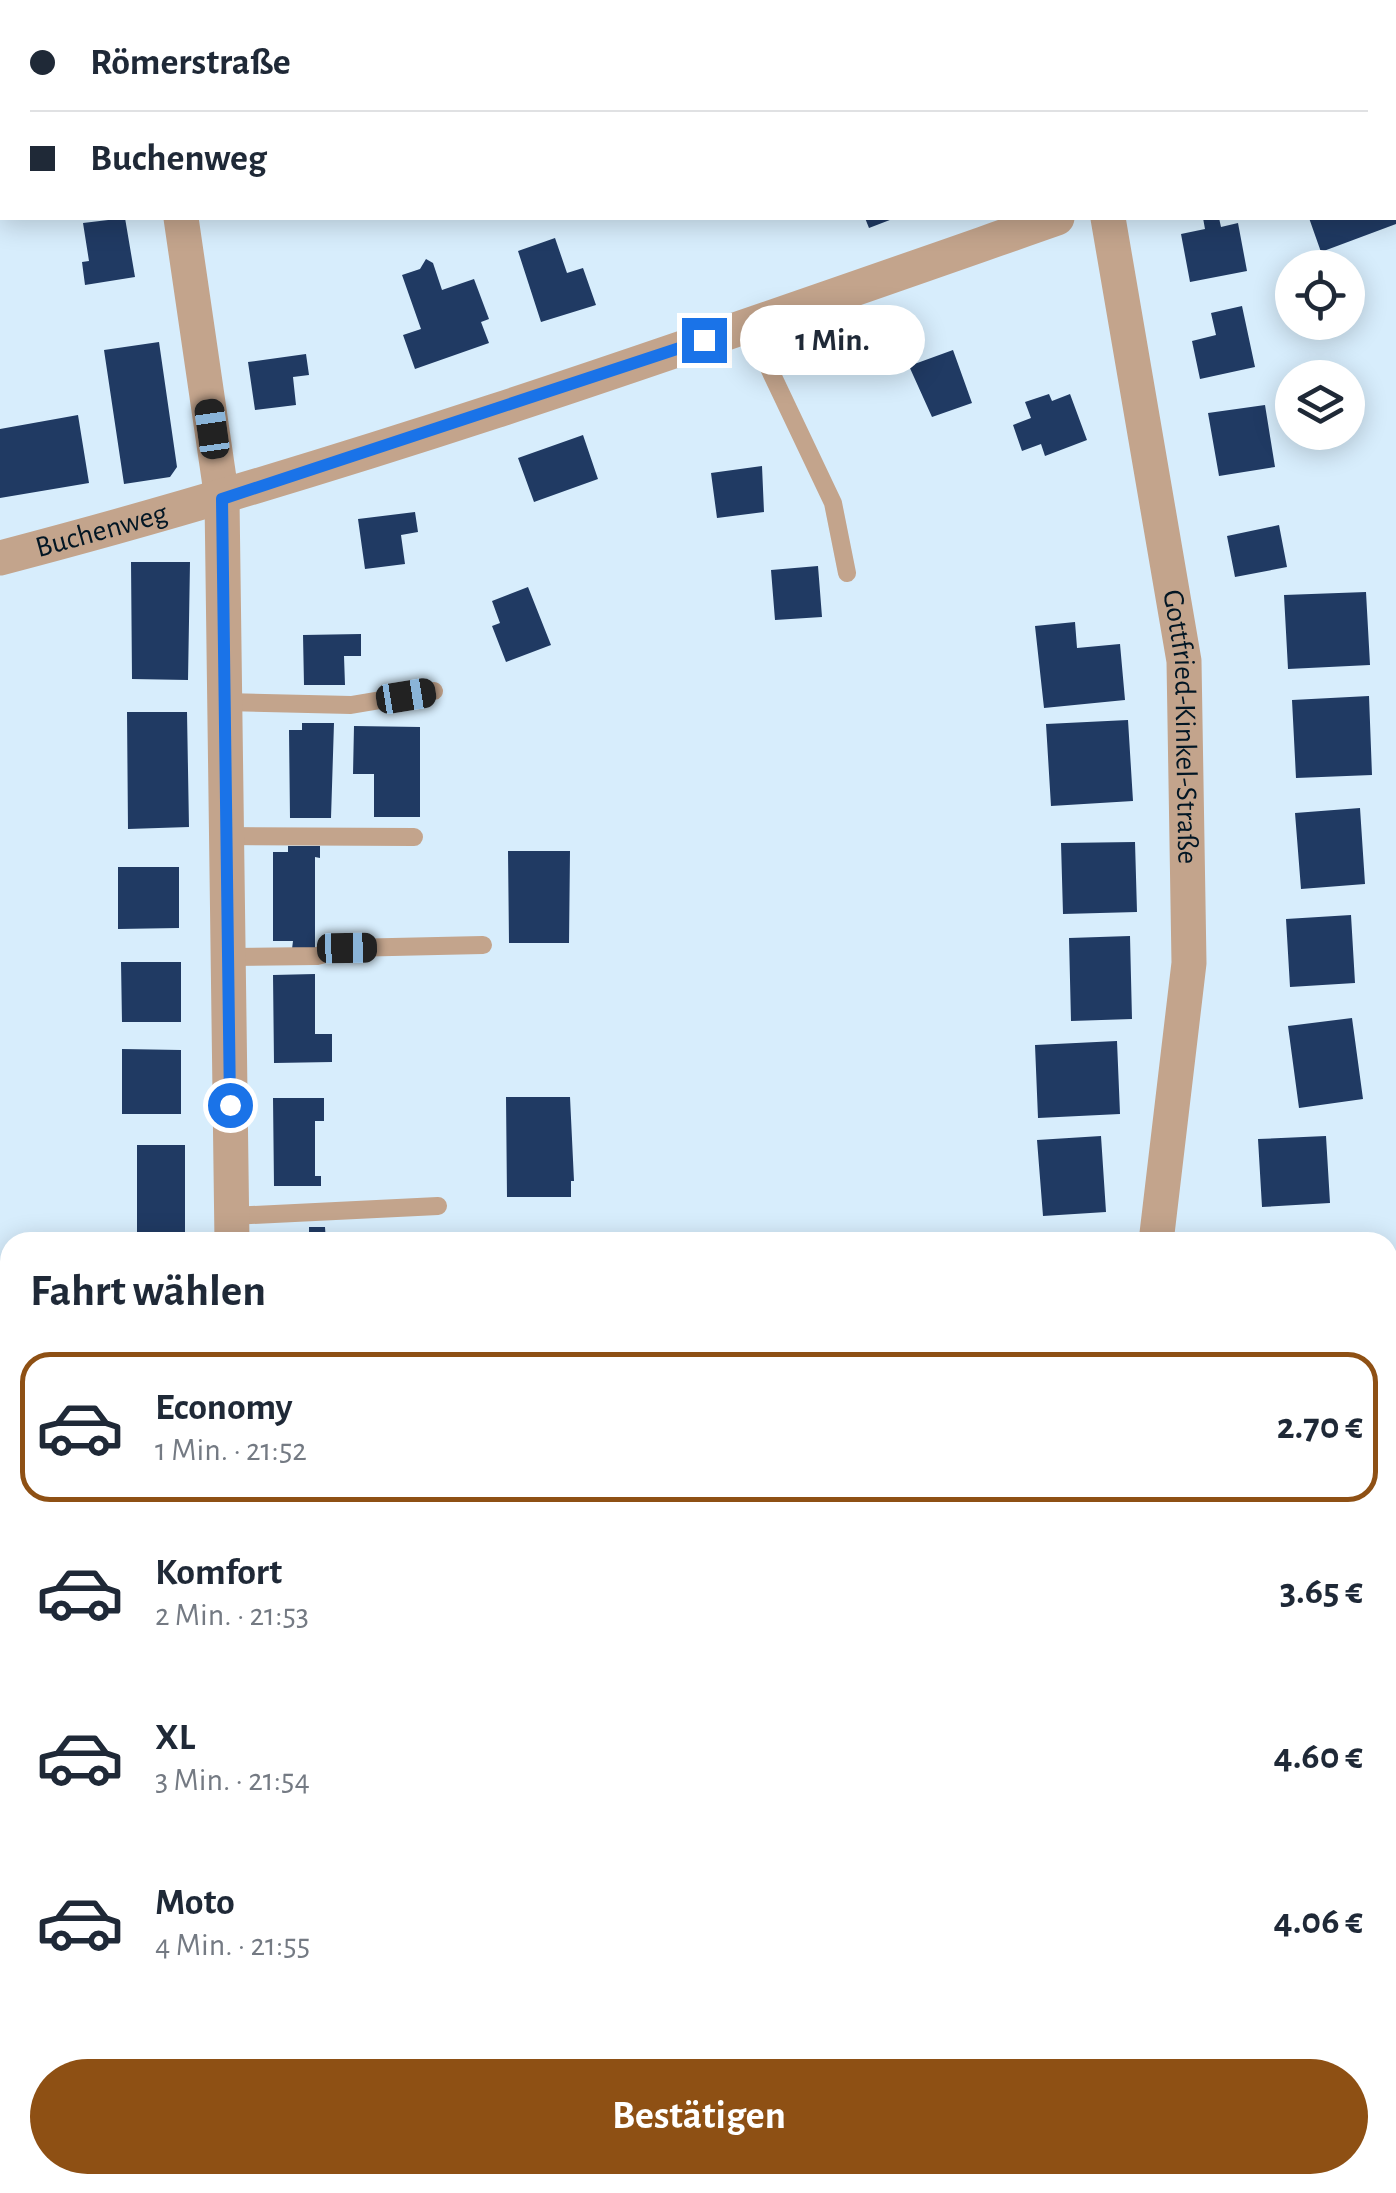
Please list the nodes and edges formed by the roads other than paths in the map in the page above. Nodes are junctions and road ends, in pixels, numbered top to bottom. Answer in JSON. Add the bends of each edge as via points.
{"nodes":[{"id":1,"x":181,"y":220,"type":"edge"},
{"id":2,"x":1052,"y":220,"type":"edge"},
{"id":3,"x":1108,"y":220,"type":"edge"},
{"id":4,"x":749,"y":326,"type":"junction"},
{"id":5,"x":222,"y":499,"type":"junction"},
{"id":6,"x":0,"y":558,"type":"edge"},
{"id":7,"x":847,"y":572,"type":"dead end"},
{"id":8,"x":434,"y":692,"type":"dead end"},
{"id":9,"x":225,"y":702,"type":"junction"},
{"id":10,"x":226,"y":836,"type":"junction"},
{"id":11,"x":414,"y":836,"type":"dead end"},
{"id":12,"x":484,"y":945,"type":"dead end"},
{"id":13,"x":228,"y":957,"type":"junction"},
{"id":14,"x":438,"y":1206,"type":"dead end"},
{"id":15,"x":231,"y":1229,"type":"edge"},
{"id":16,"x":1157,"y":1232,"type":"edge"}],
"edges":[{"from":1,"to":5,"type":"street"},
{"from":2,"to":4,"type":"street","name":"Buchenweg"},
{"from":3,"to":16,"type":"street","name":"Gottfried-Kinkel-Straße","via":[[1184,661],[1189,963]]},
{"from":4,"to":5,"type":"street","name":"Buchenweg"},
{"from":4,"to":7,"type":"lane","via":[[832,503]]},
{"from":5,"to":6,"type":"street","name":"Buchenweg"},
{"from":5,"to":9,"type":"street"},
{"from":8,"to":9,"type":"lane","via":[[351,705]]},
{"from":9,"to":10,"type":"street"},
{"from":10,"to":11,"type":"lane"},
{"from":10,"to":13,"type":"street"},
{"from":12,"to":13,"type":"lane"},
{"from":13,"to":15,"type":"street"},
{"from":14,"to":15,"type":"lane"}]}
